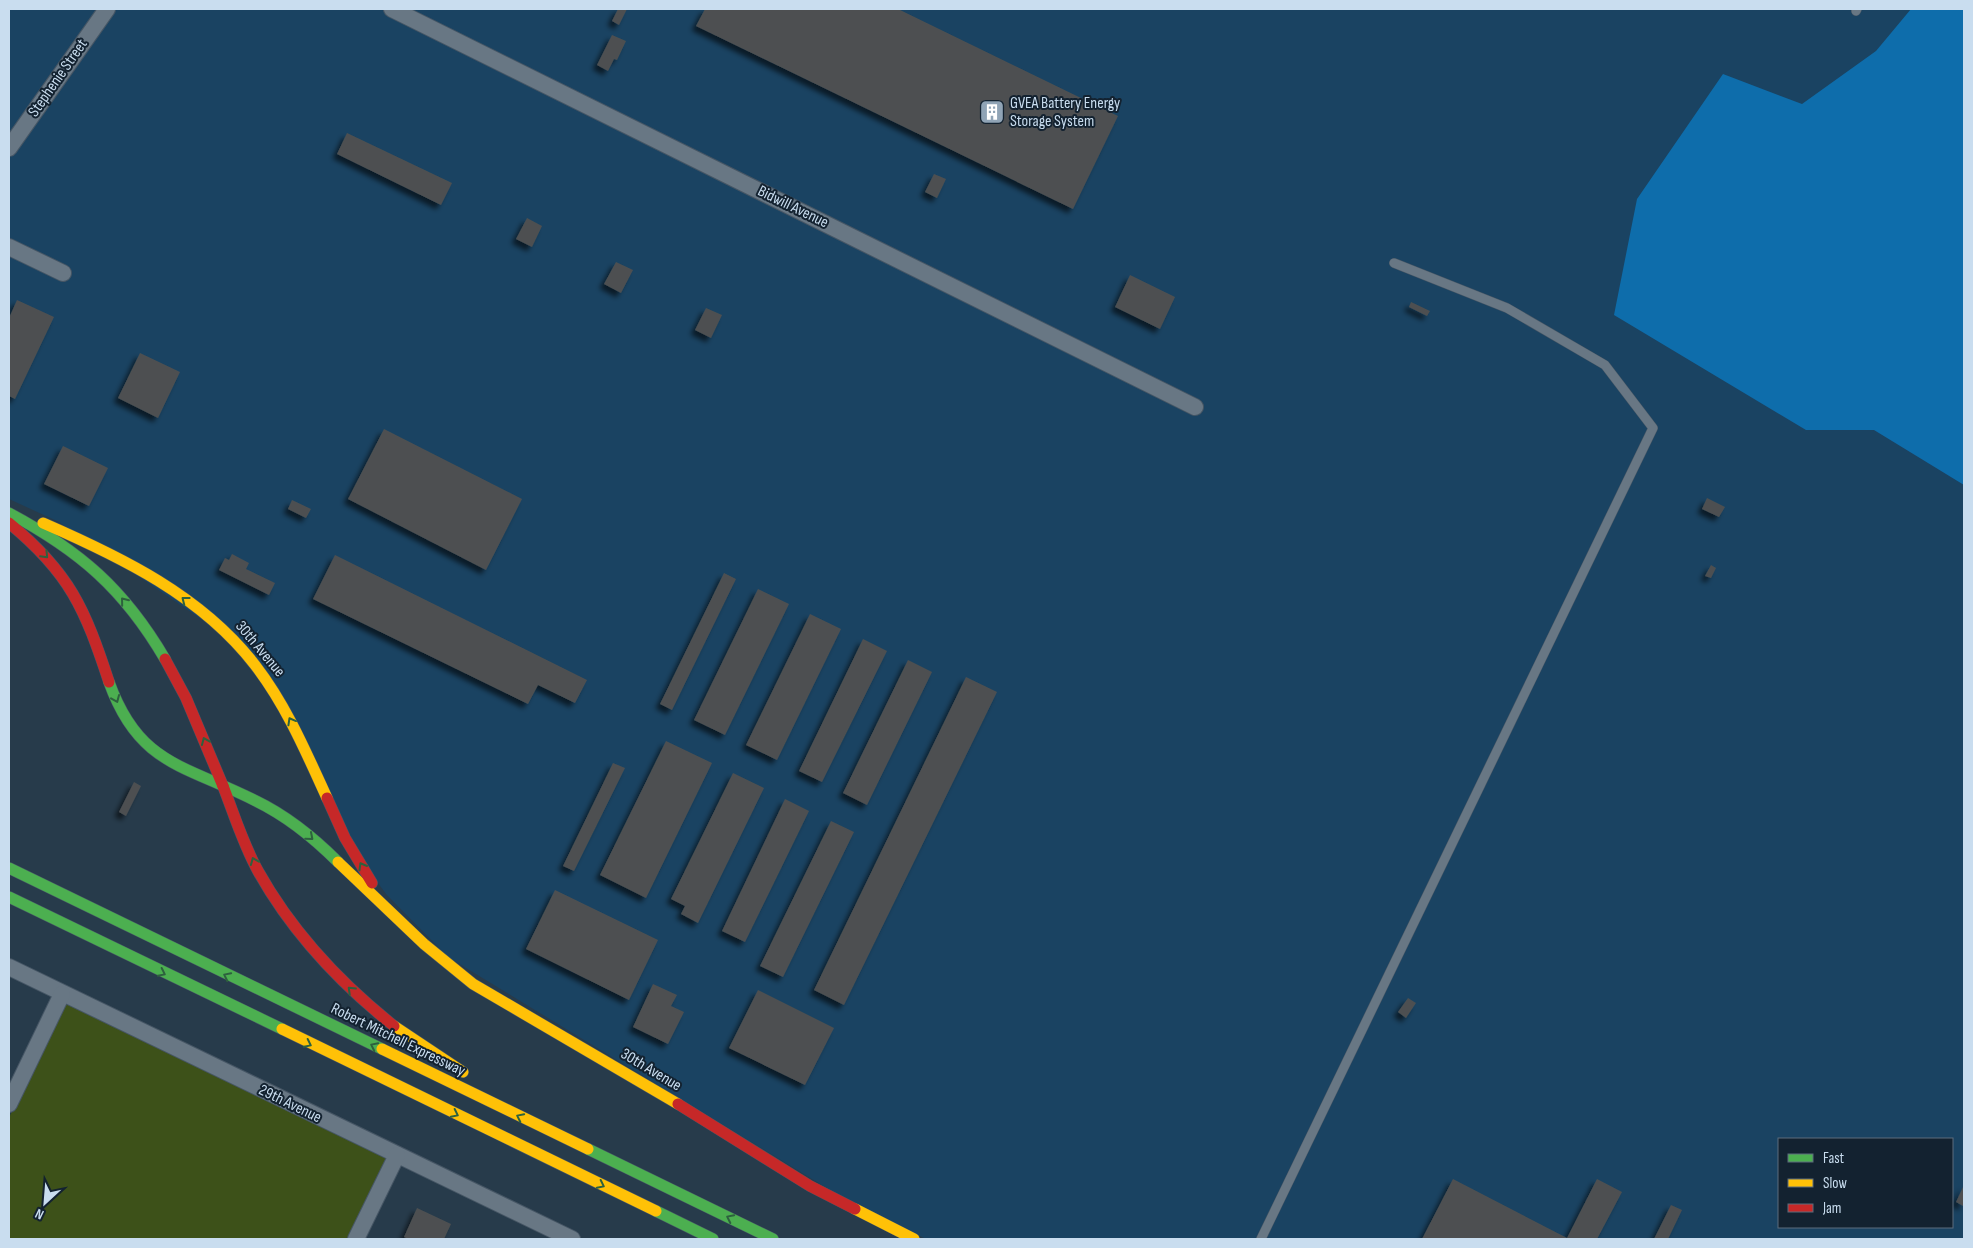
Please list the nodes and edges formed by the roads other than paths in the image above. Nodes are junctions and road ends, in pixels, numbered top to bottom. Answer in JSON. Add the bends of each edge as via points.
{"nodes":[{"id":1,"x":107,"y":9,"type":"edge"},
{"id":2,"x":392,"y":9,"type":"edge"},
{"id":3,"x":9,"y":148,"type":"edge"},
{"id":4,"x":9,"y":247,"type":"edge"},
{"id":5,"x":1394,"y":262,"type":"dead end"},
{"id":6,"x":64,"y":273,"type":"dead end"},
{"id":7,"x":1195,"y":406,"type":"dead end"},
{"id":8,"x":9,"y":509,"type":"edge"},
{"id":9,"x":9,"y":513,"type":"edge"},
{"id":10,"x":9,"y":523,"type":"edge"},
{"id":11,"x":223,"y":786,"type":"junction"},
{"id":12,"x":9,"y":868,"type":"edge"},
{"id":13,"x":9,"y":897,"type":"edge"},
{"id":14,"x":9,"y":904,"type":"edge"},
{"id":15,"x":387,"y":908,"type":"junction"},
{"id":16,"x":140,"y":962,"type":"junction"},
{"id":17,"x":9,"y":967,"type":"edge"},
{"id":18,"x":62,"y":994,"type":"junction"},
{"id":19,"x":470,"y":1076,"type":"dead end"},
{"id":20,"x":494,"y":1090,"type":"dead end"},
{"id":21,"x":9,"y":1104,"type":"edge"},
{"id":22,"x":397,"y":1155,"type":"junction"},
{"id":23,"x":690,"y":1198,"type":"junction"},
{"id":24,"x":356,"y":1239,"type":"edge"},
{"id":25,"x":572,"y":1239,"type":"edge"},
{"id":26,"x":713,"y":1239,"type":"edge"},
{"id":27,"x":773,"y":1239,"type":"edge"},
{"id":28,"x":914,"y":1239,"type":"edge"},
{"id":29,"x":1261,"y":1239,"type":"edge"}],
"edges":[{"from":1,"to":3,"type":"street","name":"Stephenie Street"},
{"from":2,"to":7,"type":"street","name":"Bidwill Avenue"},
{"from":4,"to":6,"type":"street"},
{"from":5,"to":29,"type":"lane","via":[[1507,308],[1605,366],[1653,428]]},
{"from":15,"to":8,"type":"main road","name":"30th Avenue","one_way":true,"via":[[343,832],[296,730],[275,693],[234,640],[169,587],[129,563]]},
{"from":11,"to":9,"type":"main road","one_way":true,"via":[[187,698],[143,624],[95,569],[36,527]]},
{"from":10,"to":11,"type":"main road","name":"30th Avenue","one_way":true,"via":[[28,538],[68,581],[88,621],[122,713],[135,734],[170,763]]},
{"from":11,"to":15,"type":"main road","name":"30th Avenue","one_way":true,"via":[[255,800],[298,826]]},
{"from":19,"to":11,"type":"main road","one_way":true,"via":[[387,1022],[353,993],[318,956],[285,915],[257,870]]},
{"from":23,"to":12,"type":"main road","name":"Robert Mitchell Expressway","one_way":true},
{"from":13,"to":16,"type":"main road"},
{"from":14,"to":16,"type":"main road"},
{"from":15,"to":28,"type":"main road","name":"30th Avenue","via":[[434,954],[473,984],[810,1186]]},
{"from":16,"to":26,"type":"main road","one_way":true},
{"from":17,"to":18,"type":"street","name":"29th Avenue"},
{"from":18,"to":21,"type":"street"},
{"from":18,"to":22,"type":"street","name":"29th Avenue"},
{"from":20,"to":23,"type":"main road"},
{"from":22,"to":24,"type":"street"},
{"from":22,"to":25,"type":"street","name":"29th Avenue"},
{"from":27,"to":23,"type":"main road","name":"Robert Mitchell Expressway","one_way":true}]}
